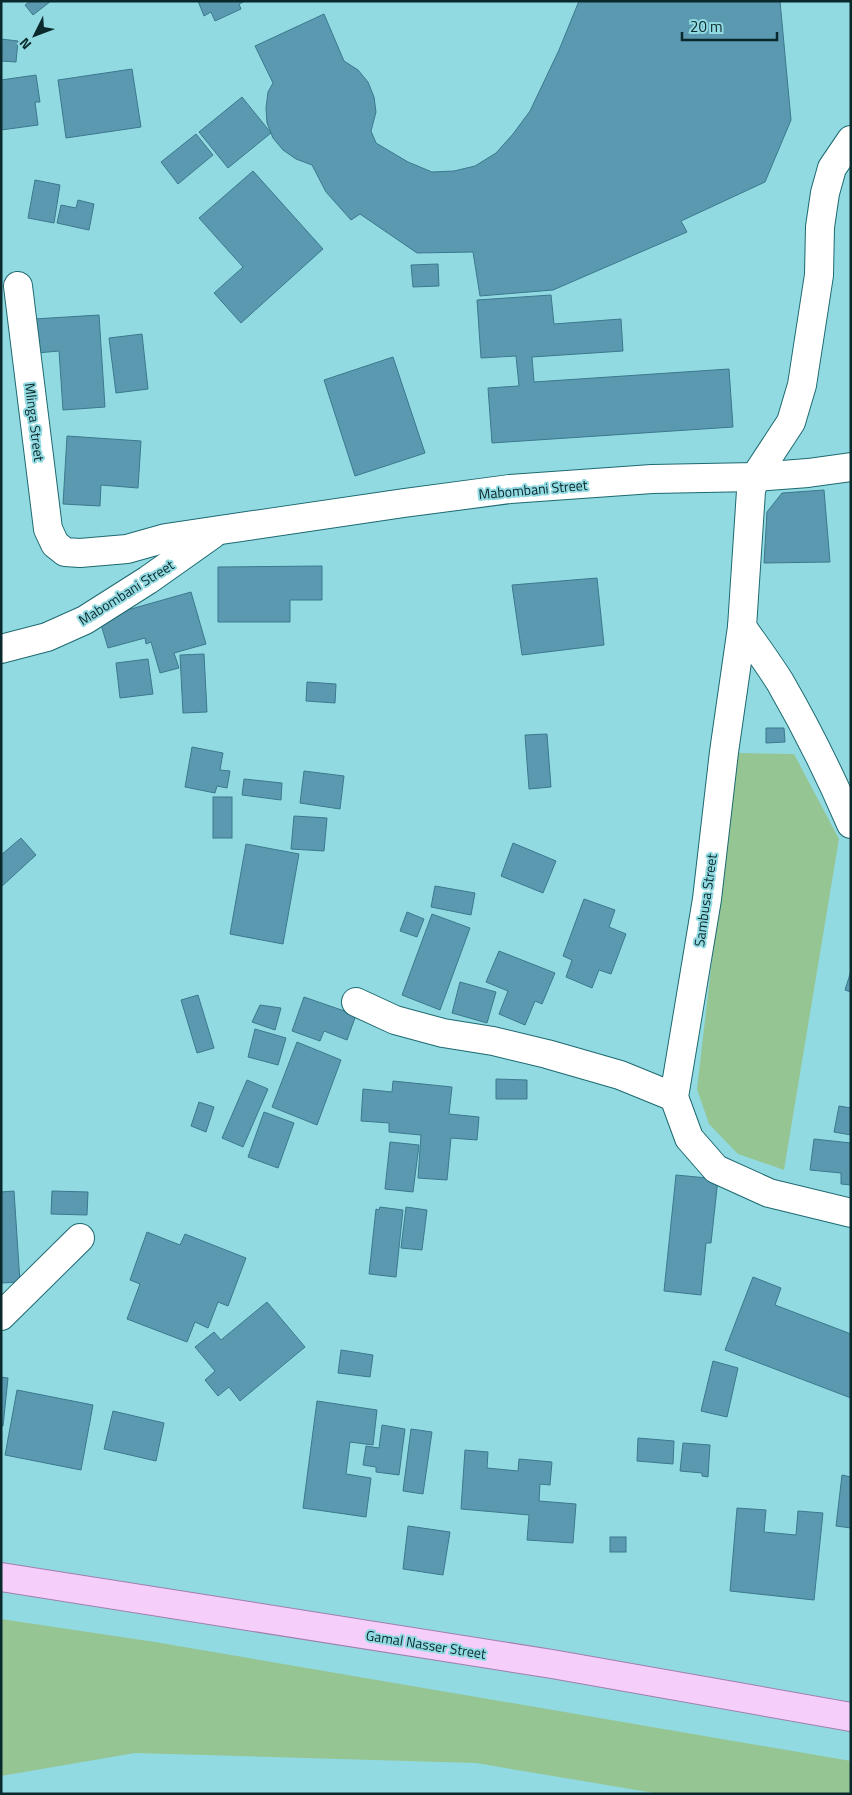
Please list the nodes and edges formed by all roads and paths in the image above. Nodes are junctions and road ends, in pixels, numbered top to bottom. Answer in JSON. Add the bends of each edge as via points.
{"nodes":[{"id":1,"x":851,"y":140,"type":"edge"},
{"id":2,"x":18,"y":286,"type":"dead end"},
{"id":3,"x":851,"y":467,"type":"edge"},
{"id":4,"x":755,"y":476,"type":"junction"},
{"id":5,"x":216,"y":532,"type":"junction"},
{"id":6,"x":127,"y":549,"type":"junction"},
{"id":7,"x":65,"y":552,"type":"joint"},
{"id":8,"x":148,"y":580,"type":"junction"},
{"id":9,"x":742,"y":628,"type":"junction"},
{"id":10,"x":1,"y":649,"type":"edge"},
{"id":11,"x":851,"y":824,"type":"edge"},
{"id":12,"x":356,"y":1002,"type":"dead end"},
{"id":13,"x":674,"y":1097,"type":"junction"},
{"id":14,"x":851,"y":1213,"type":"edge"},
{"id":15,"x":80,"y":1238,"type":"dead end"},
{"id":16,"x":1,"y":1316,"type":"edge"},
{"id":17,"x":1,"y":1577,"type":"edge"},
{"id":18,"x":851,"y":1717,"type":"edge"}],
"edges":[{"from":1,"to":4,"type":"street","via":[[832,168],[825,192],[820,226],[819,275],[802,385],[791,422]]},
{"from":2,"to":7,"type":"street","name":"Mlinga Street","via":[[48,529],[55,544]]},
{"from":3,"to":4,"type":"street","name":"Mabombani Street"},
{"from":4,"to":5,"type":"street","name":"Mabombani Street","via":[[652,479],[510,490]]},
{"from":4,"to":9,"type":"street","name":"Sambusa Street","via":[[749,506]]},
{"from":5,"to":6,"type":"street","name":"Mabombani Street","via":[[166,538]]},
{"from":5,"to":8,"type":"street","name":"Mabombani Street"},
{"from":6,"to":7,"type":"street","name":"Mabombani Street"},
{"from":6,"to":8,"type":"street"},
{"from":8,"to":10,"type":"street","name":"Mabombani Street","via":[[85,620],[47,637]]},
{"from":9,"to":11,"type":"street","via":[[779,680]]},
{"from":9,"to":13,"type":"street","name":"Sambusa Street","via":[[707,898]]},
{"from":12,"to":13,"type":"street","via":[[395,1020],[547,1054],[620,1075]]},
{"from":13,"to":14,"type":"street","via":[[690,1138],[716,1169],[769,1193]]},
{"from":15,"to":16,"type":"street"},
{"from":17,"to":18,"type":"main road","name":"Gamal Nasser Street","via":[[542,1662]]}]}
